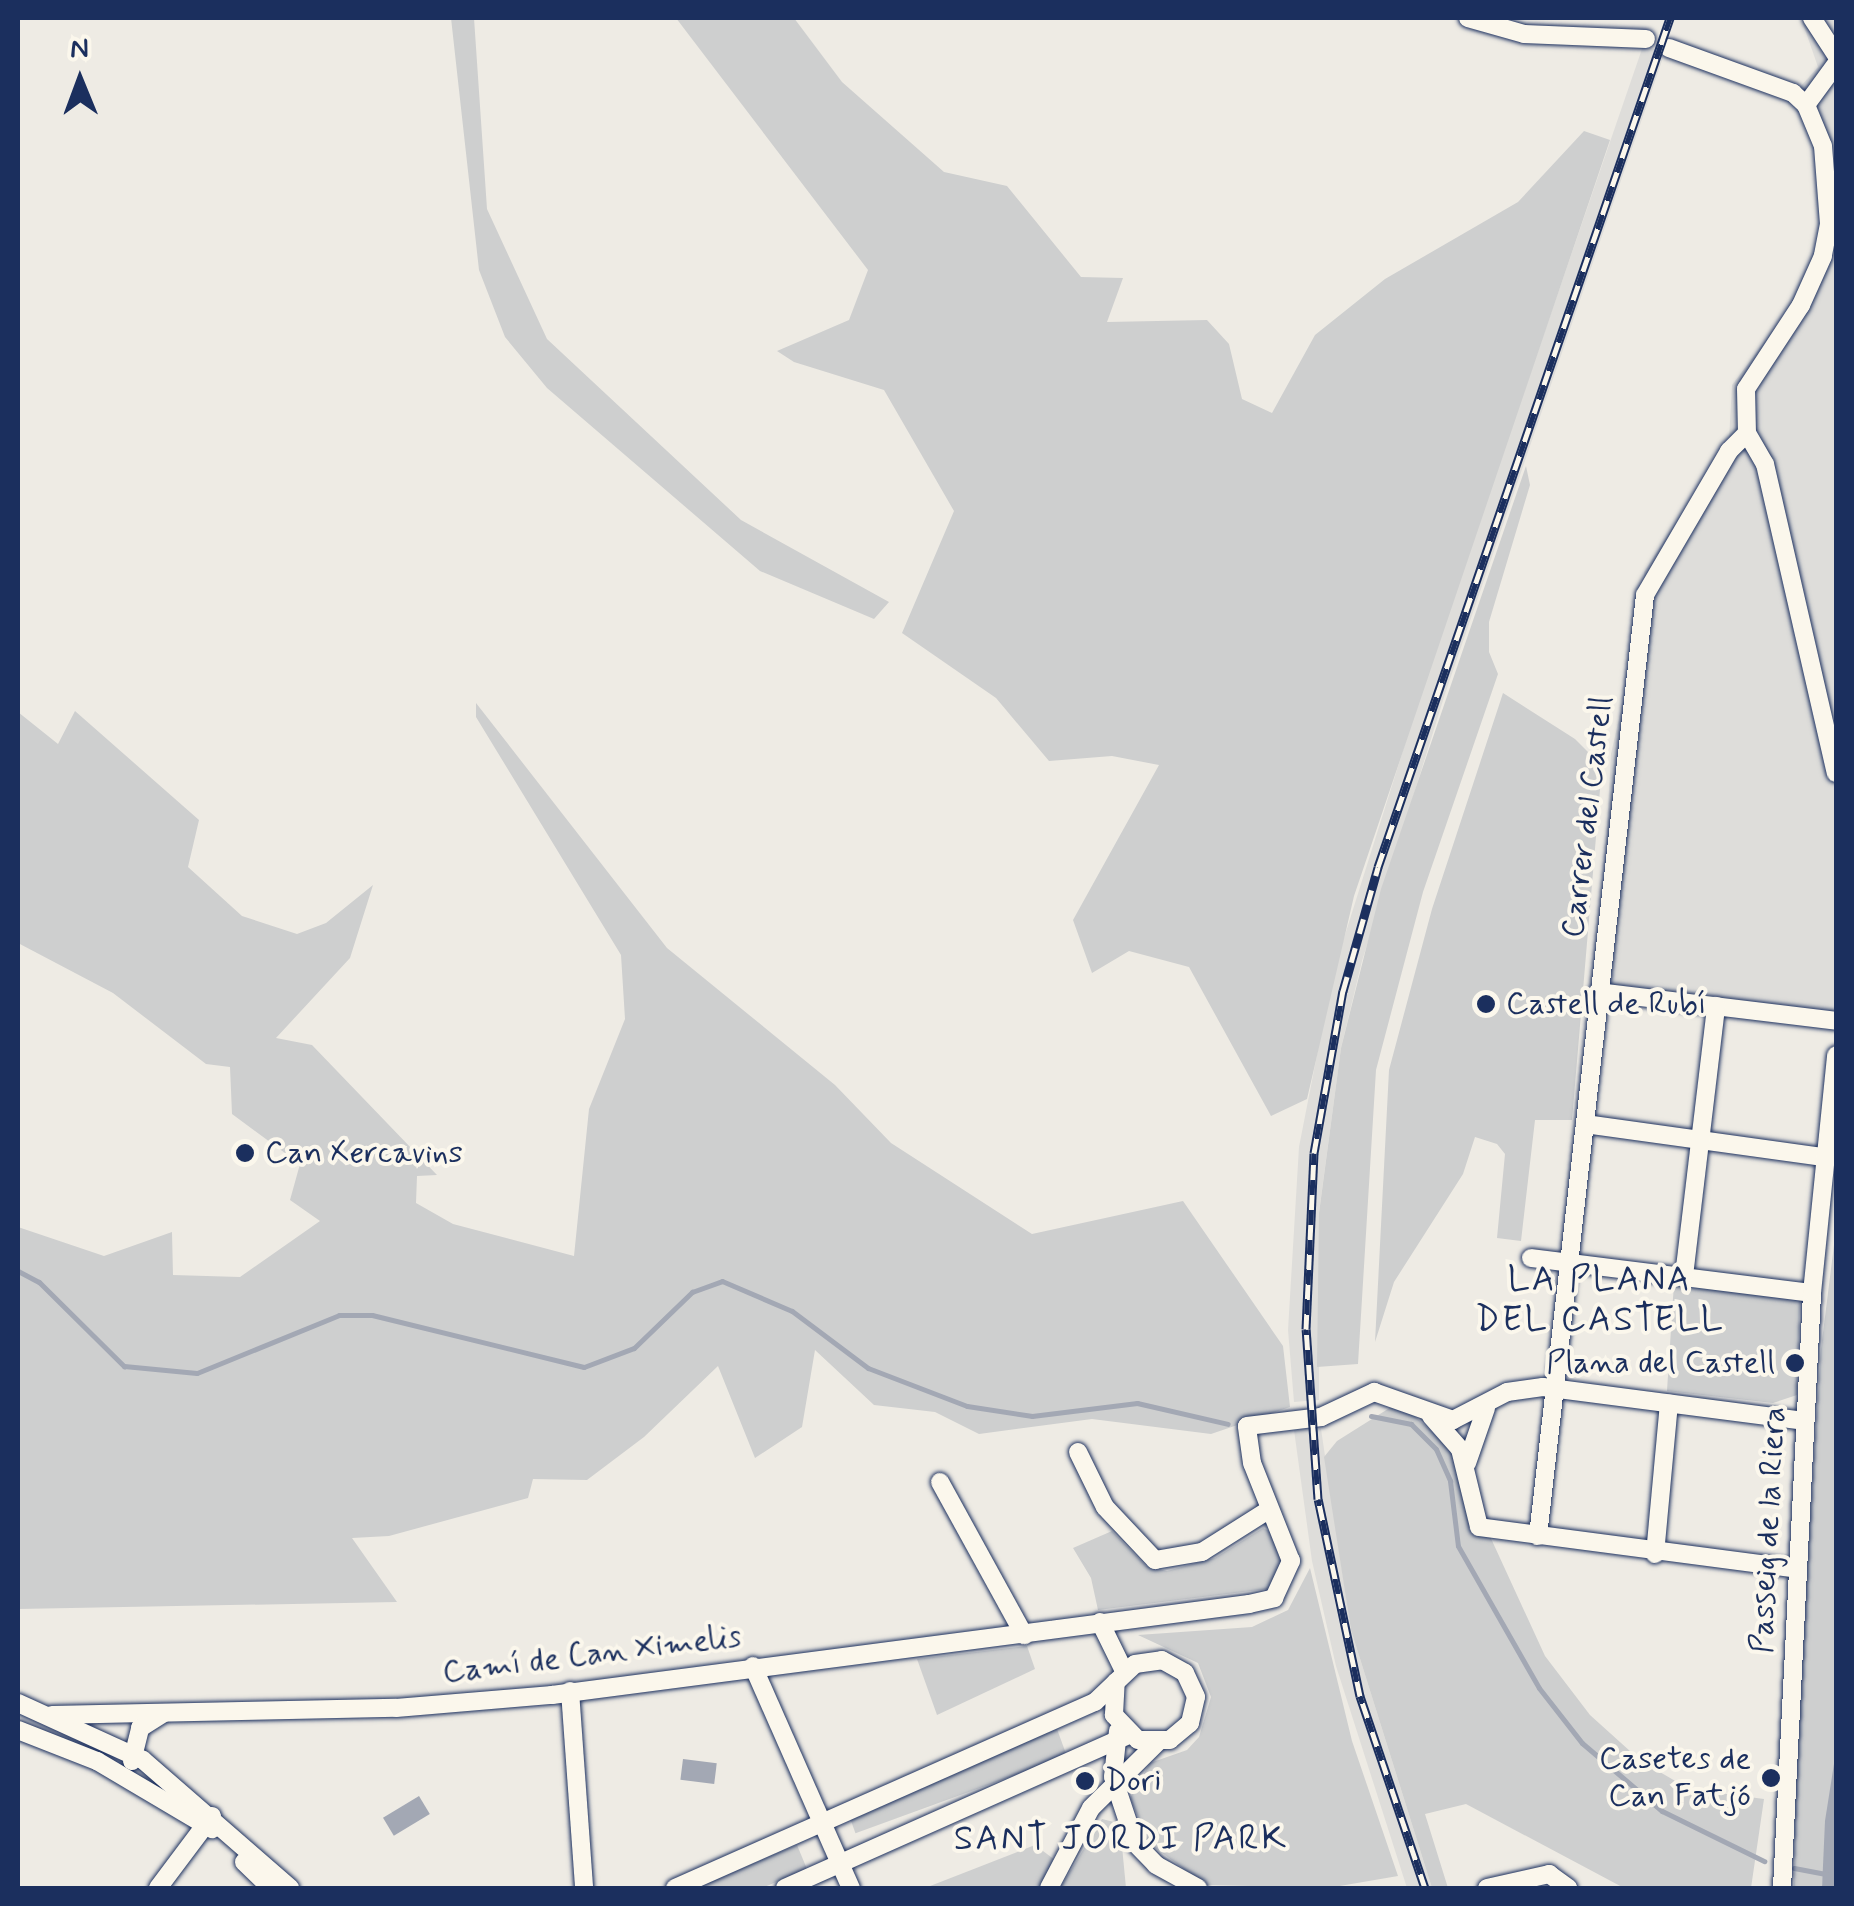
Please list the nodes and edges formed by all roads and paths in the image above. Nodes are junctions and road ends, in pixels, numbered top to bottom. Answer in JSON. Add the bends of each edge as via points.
{"nodes":[{"id":1,"x":1468,"y":18,"type":"edge"},
{"id":2,"x":1609,"y":18,"type":"edge"},
{"id":3,"x":1812,"y":18,"type":"edge"},
{"id":4,"x":1627,"y":35,"type":"junction"},
{"id":5,"x":1646,"y":39,"type":"dead end"},
{"id":6,"x":1669,"y":48,"type":"dead end"},
{"id":7,"x":1836,"y":55,"type":"edge"},
{"id":8,"x":1836,"y":64,"type":"edge"},
{"id":9,"x":1806,"y":105,"type":"junction"},
{"id":10,"x":1747,"y":433,"type":"junction"},
{"id":11,"x":1836,"y":773,"type":"edge"},
{"id":12,"x":1598,"y":992,"type":"junction"},
{"id":13,"x":1716,"y":1006,"type":"junction"},
{"id":14,"x":1836,"y":1021,"type":"edge"},
{"id":15,"x":1836,"y":1055,"type":"edge"},
{"id":16,"x":1585,"y":1124,"type":"junction"},
{"id":17,"x":1702,"y":1140,"type":"junction"},
{"id":18,"x":1824,"y":1157,"type":"junction"},
{"id":19,"x":1531,"y":1258,"type":"dead end"},
{"id":20,"x":1569,"y":1262,"type":"junction"},
{"id":21,"x":1684,"y":1276,"type":"junction"},
{"id":22,"x":1812,"y":1293,"type":"junction"},
{"id":23,"x":1555,"y":1389,"type":"junction"},
{"id":24,"x":1489,"y":1402,"type":"junction"},
{"id":25,"x":1669,"y":1404,"type":"junction"},
{"id":26,"x":1425,"y":1412,"type":"junction"},
{"id":27,"x":1804,"y":1422,"type":"junction"},
{"id":28,"x":1078,"y":1452,"type":"dead end"},
{"id":29,"x":1467,"y":1473,"type":"junction"},
{"id":30,"x":940,"y":1482,"type":"dead end"},
{"id":31,"x":1270,"y":1508,"type":"junction"},
{"id":32,"x":1538,"y":1536,"type":"junction"},
{"id":33,"x":1655,"y":1554,"type":"junction"},
{"id":34,"x":1796,"y":1569,"type":"junction"},
{"id":35,"x":1100,"y":1622,"type":"junction"},
{"id":36,"x":1024,"y":1635,"type":"junction"},
{"id":37,"x":752,"y":1666,"type":"junction"},
{"id":38,"x":1120,"y":1677,"type":"junction"},
{"id":39,"x":570,"y":1691,"type":"junction"},
{"id":40,"x":18,"y":1702,"type":"edge"},
{"id":41,"x":165,"y":1712,"type":"junction"},
{"id":42,"x":29,"y":1721,"type":"edge"},
{"id":43,"x":1122,"y":1734,"type":"junction"},
{"id":44,"x":1157,"y":1743,"type":"junction"},
{"id":45,"x":135,"y":1755,"type":"junction"},
{"id":46,"x":104,"y":1765,"type":"junction"},
{"id":47,"x":1114,"y":1784,"type":"junction"},
{"id":48,"x":1090,"y":1808,"type":"junction"},
{"id":49,"x":1120,"y":1812,"type":"junction"},
{"id":50,"x":209,"y":1819,"type":"junction"},
{"id":51,"x":822,"y":1823,"type":"junction"},
{"id":52,"x":840,"y":1864,"type":"junction"},
{"id":53,"x":158,"y":1888,"type":"edge"},
{"id":54,"x":271,"y":1888,"type":"edge"},
{"id":55,"x":290,"y":1888,"type":"edge"},
{"id":56,"x":584,"y":1888,"type":"edge"},
{"id":57,"x":675,"y":1888,"type":"edge"},
{"id":58,"x":785,"y":1888,"type":"edge"},
{"id":59,"x":851,"y":1888,"type":"edge"},
{"id":60,"x":1049,"y":1888,"type":"edge"},
{"id":61,"x":1198,"y":1888,"type":"edge"},
{"id":62,"x":1486,"y":1888,"type":"edge"},
{"id":63,"x":1568,"y":1888,"type":"edge"},
{"id":64,"x":1782,"y":1888,"type":"edge"}],
"edges":[{"from":1,"to":4,"type":"street","via":[[1524,34]]},
{"from":2,"to":4,"type":"street"},
{"from":3,"to":7,"type":"street"},
{"from":4,"to":5,"type":"street"},
{"from":6,"to":9,"type":"street","via":[[1783,89]]},
{"from":8,"to":9,"type":"street"},
{"from":9,"to":10,"type":"street","via":[[1822,146],[1829,224],[1801,304],[1746,389]]},
{"from":10,"to":11,"type":"street","via":[[1765,464]]},
{"from":10,"to":12,"type":"street","name":"Carrer del Castell","via":[[1729,451],[1645,595]]},
{"from":12,"to":13,"type":"street"},
{"from":12,"to":16,"type":"street","name":"Carrer del Castell"},
{"from":13,"to":14,"type":"street"},
{"from":13,"to":17,"type":"street"},
{"from":15,"to":18,"type":"street","name":"Passeig de la Riera"},
{"from":16,"to":17,"type":"street"},
{"from":16,"to":20,"type":"street","name":"Carrer del Castell"},
{"from":17,"to":18,"type":"street"},
{"from":17,"to":21,"type":"street"},
{"from":18,"to":22,"type":"street","name":"Passeig de la Riera"},
{"from":19,"to":20,"type":"street"},
{"from":20,"to":21,"type":"street"},
{"from":20,"to":23,"type":"street","name":"Carrer del Castell"},
{"from":21,"to":22,"type":"street"},
{"from":22,"to":27,"type":"street","name":"Passeig de la Riera"},
{"from":23,"to":24,"type":"street","via":[[1526,1388]]},
{"from":23,"to":25,"type":"street"},
{"from":23,"to":32,"type":"street","name":"Carrer del Castell"},
{"from":24,"to":26,"type":"street","via":[[1465,1418]]},
{"from":24,"to":29,"type":"street","via":[[1472,1438]]},
{"from":25,"to":27,"type":"street"},
{"from":25,"to":33,"type":"street"},
{"from":26,"to":29,"type":"street","via":[[1452,1436]]},
{"from":26,"to":31,"type":"street","name":"Camí de Can Ximelis","via":[[1374,1392],[1344,1411],[1247,1426],[1249,1452]]},
{"from":27,"to":34,"type":"street","name":"Passeig de la Riera"},
{"from":28,"to":31,"type":"street","via":[[1105,1507],[1155,1560],[1186,1558],[1216,1545]]},
{"from":29,"to":32,"type":"street","via":[[1479,1527]]},
{"from":30,"to":36,"type":"street"},
{"from":31,"to":35,"type":"street","name":"Camí de Can Ximelis","via":[[1292,1561],[1274,1598]]},
{"from":32,"to":33,"type":"street"},
{"from":33,"to":34,"type":"street"},
{"from":34,"to":64,"type":"street","name":"Passeig de la Riera"},
{"from":35,"to":36,"type":"street","name":"Camí de Can Ximelis"},
{"from":35,"to":38,"type":"street"},
{"from":36,"to":37,"type":"street","name":"Camí de Can Ximelis"},
{"from":37,"to":39,"type":"street","name":"Camí de Can Ximelis"},
{"from":37,"to":51,"type":"street"},
{"from":38,"to":43,"type":"street","via":[[1112,1704]]},
{"from":38,"to":44,"type":"street","via":[[1162,1660],[1192,1684],[1190,1723]]},
{"from":38,"to":51,"type":"street","via":[[1094,1702]]},
{"from":39,"to":41,"type":"street","name":"Camí de Can Ximelis","via":[[396,1708]]},
{"from":39,"to":56,"type":"street"},
{"from":40,"to":42,"type":"street"},
{"from":41,"to":42,"type":"street","name":"Camí de Can Ximelis"},
{"from":41,"to":45,"type":"street","via":[[140,1728]]},
{"from":42,"to":45,"type":"street"},
{"from":42,"to":46,"type":"street"},
{"from":43,"to":44,"type":"street"},
{"from":43,"to":47,"type":"street"},
{"from":43,"to":52,"type":"street"},
{"from":44,"to":47,"type":"street"},
{"from":45,"to":46,"type":"street","via":[[122,1768]]},
{"from":45,"to":50,"type":"street"},
{"from":46,"to":50,"type":"street"},
{"from":47,"to":48,"type":"street"},
{"from":47,"to":49,"type":"street"},
{"from":48,"to":49,"type":"street","via":[[1106,1804]]},
{"from":48,"to":60,"type":"street"},
{"from":49,"to":61,"type":"street","via":[[1156,1866]]},
{"from":50,"to":53,"type":"street"},
{"from":50,"to":54,"type":"street"},
{"from":50,"to":55,"type":"street"},
{"from":51,"to":52,"type":"street"},
{"from":51,"to":57,"type":"street"},
{"from":52,"to":58,"type":"street"},
{"from":52,"to":59,"type":"street"},
{"from":62,"to":63,"type":"street","via":[[1549,1874]]}]}
